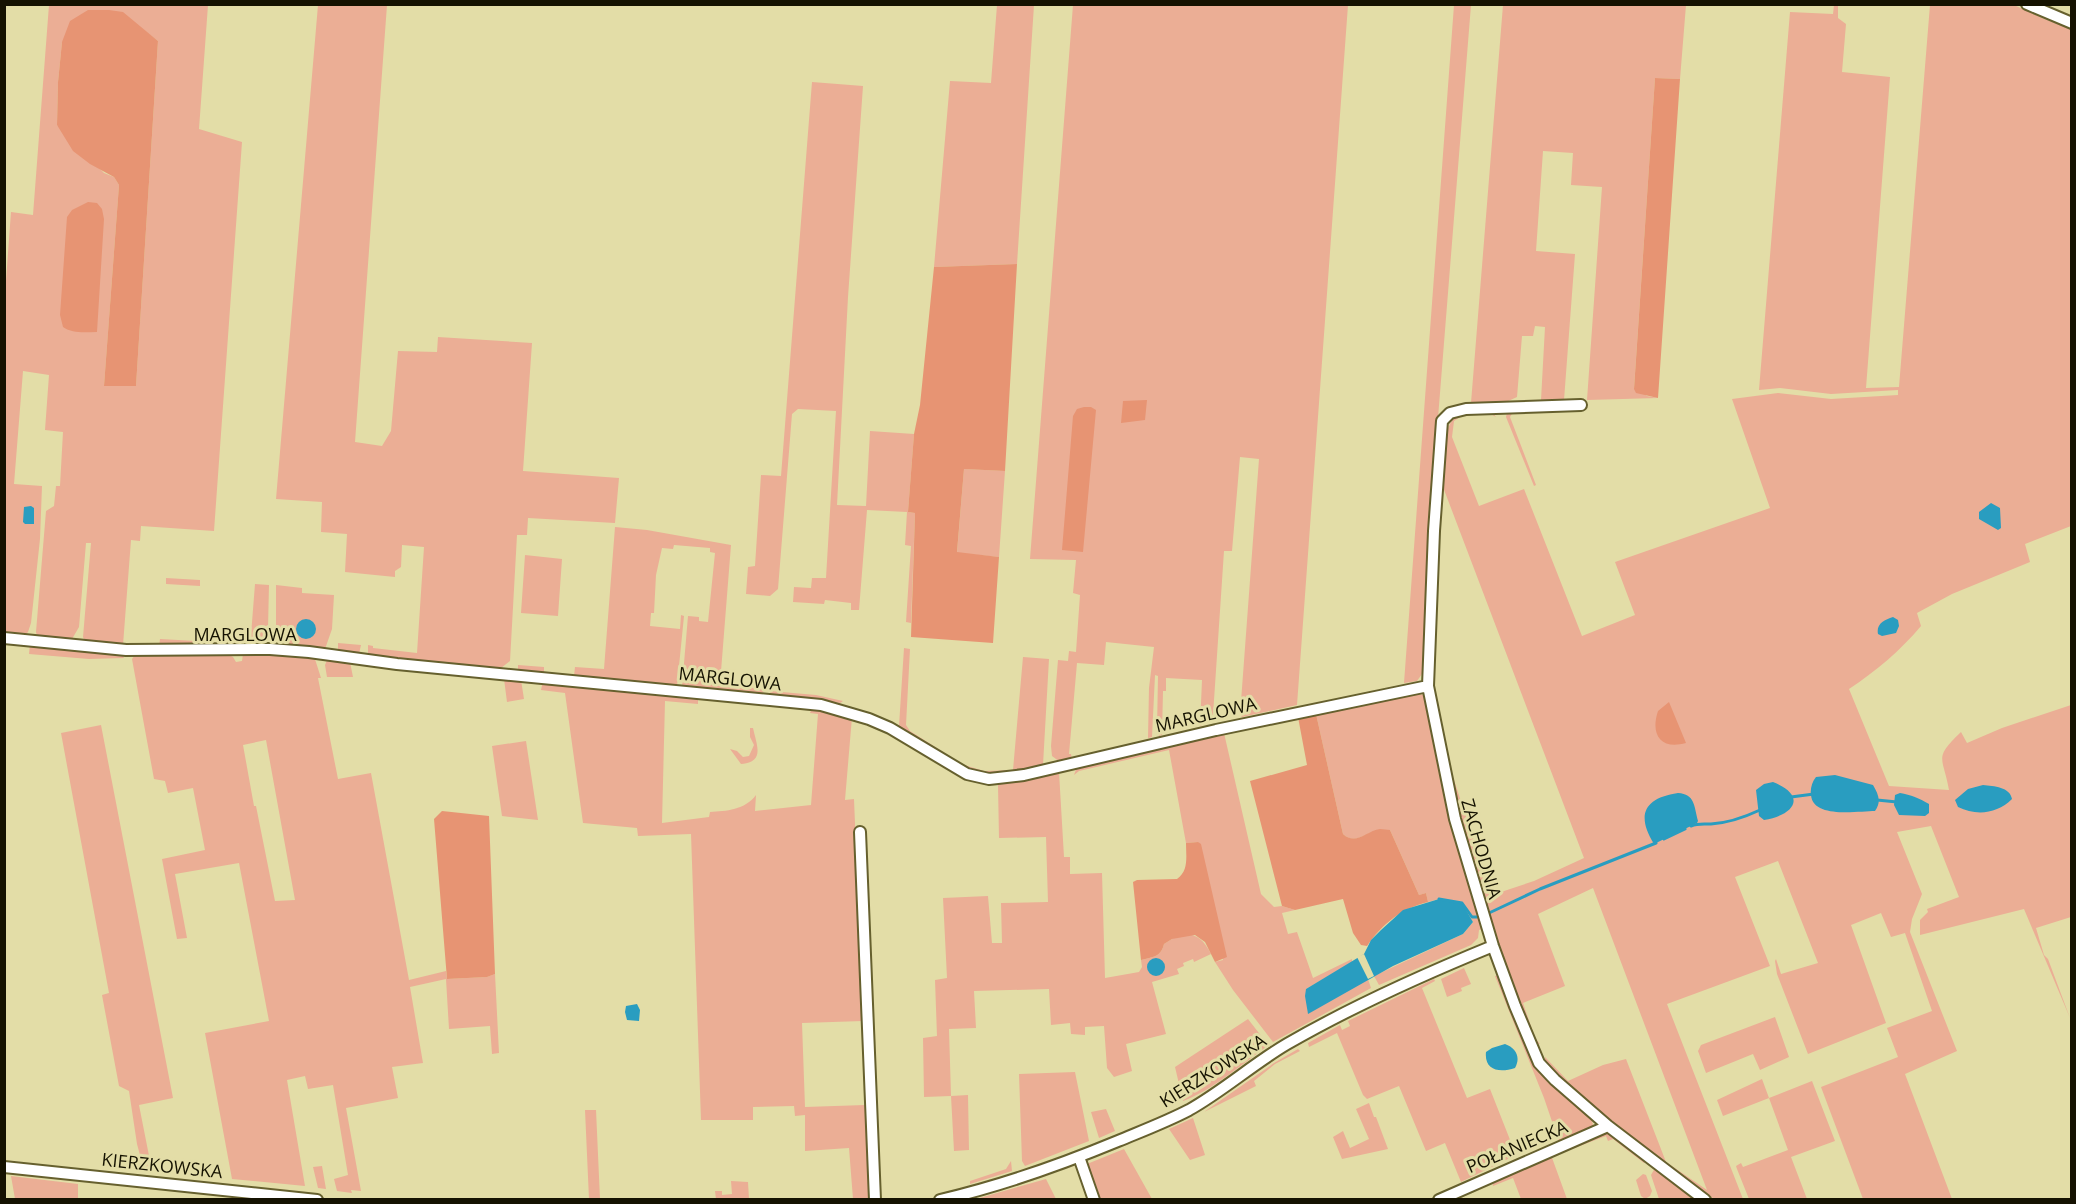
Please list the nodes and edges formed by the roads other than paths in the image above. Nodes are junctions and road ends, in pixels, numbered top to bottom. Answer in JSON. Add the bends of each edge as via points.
{"nodes":[{"id":1,"x":2027,"y":4,"type":"edge"},
{"id":2,"x":2072,"y":23,"type":"edge"},
{"id":3,"x":1581,"y":405,"type":"dead end"},
{"id":4,"x":4,"y":638,"type":"edge"},
{"id":5,"x":1428,"y":686,"type":"junction"},
{"id":6,"x":860,"y":832,"type":"dead end"},
{"id":7,"x":1493,"y":946,"type":"junction"},
{"id":8,"x":1608,"y":1126,"type":"junction"},
{"id":9,"x":1079,"y":1157,"type":"junction"},
{"id":10,"x":4,"y":1167,"type":"edge"},
{"id":11,"x":317,"y":1200,"type":"edge"},
{"id":12,"x":875,"y":1200,"type":"edge"},
{"id":13,"x":940,"y":1200,"type":"edge"},
{"id":14,"x":1094,"y":1200,"type":"edge"},
{"id":15,"x":1439,"y":1200,"type":"edge"},
{"id":16,"x":1705,"y":1200,"type":"edge"}],
"edges":[{"from":1,"to":2,"type":"street"},
{"from":3,"to":5,"type":"street","name":"ZACHODNIA","via":[[1466,409],[1450,413],[1442,421]]},
{"from":4,"to":5,"type":"street","name":"MARGLOWA","via":[[126,650],[309,652],[821,705],[890,728],[967,774],[989,779],[1024,775]]},
{"from":5,"to":7,"type":"street","name":"ZACHODNIA","via":[[1452,811]]},
{"from":6,"to":12,"type":"street"},
{"from":7,"to":8,"type":"street","name":"ZACHODNIA","via":[[1539,1063]]},
{"from":7,"to":9,"type":"street","name":"KIERZKOWSKA","via":[[1379,995],[1283,1047],[1191,1108]]},
{"from":8,"to":15,"type":"street","name":"POŁANIECKA"},
{"from":8,"to":16,"type":"street","name":"ZACHODNIA"},
{"from":9,"to":13,"type":"street","name":"KIERZKOWSKA","via":[[1002,1184]]},
{"from":9,"to":14,"type":"street"},
{"from":10,"to":11,"type":"street","name":"KIERZKOWSKA"}]}
